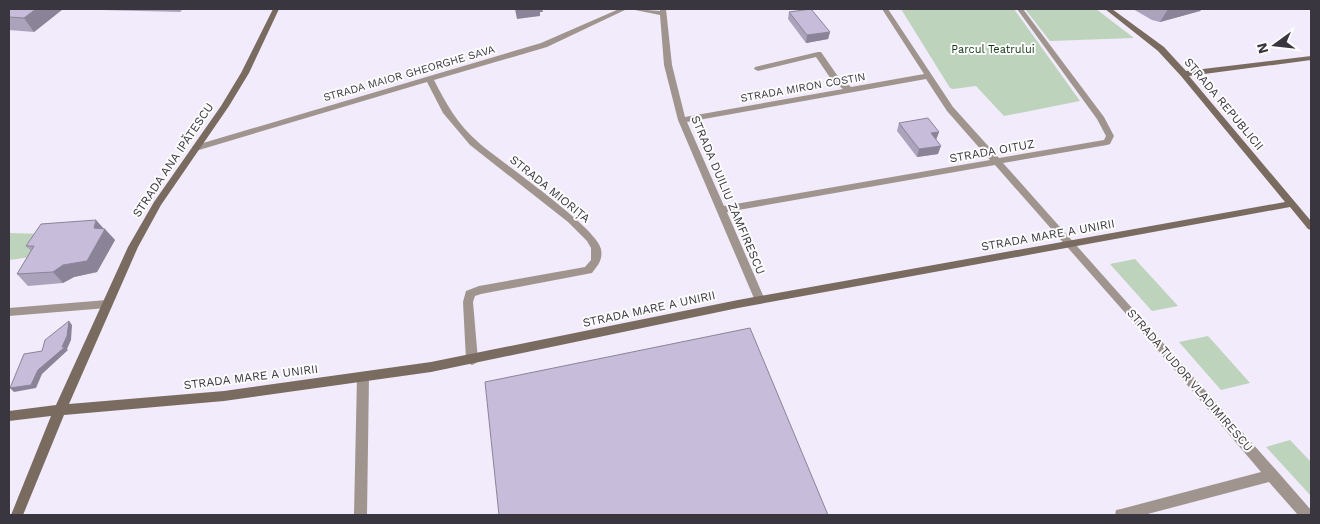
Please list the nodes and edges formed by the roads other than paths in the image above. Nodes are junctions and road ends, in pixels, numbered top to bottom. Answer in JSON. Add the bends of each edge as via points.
{"nodes":[{"id":1,"x":276,"y":9,"type":"edge"},
{"id":2,"x":624,"y":9,"type":"edge"},
{"id":3,"x":638,"y":9,"type":"edge"},
{"id":4,"x":885,"y":9,"type":"edge"},
{"id":5,"x":1020,"y":9,"type":"edge"},
{"id":6,"x":1108,"y":9,"type":"edge"},
{"id":7,"x":664,"y":12,"type":"edge"},
{"id":8,"x":1311,"y":58,"type":"edge"},
{"id":9,"x":758,"y":69,"type":"dead end"},
{"id":10,"x":1184,"y":74,"type":"junction"},
{"id":11,"x":928,"y":76,"type":"junction"},
{"id":12,"x":429,"y":79,"type":"junction"},
{"id":13,"x":850,"y":90,"type":"junction"},
{"id":14,"x":682,"y":120,"type":"junction"},
{"id":15,"x":196,"y":148,"type":"junction"},
{"id":16,"x":1000,"y":163,"type":"junction"},
{"id":17,"x":1292,"y":204,"type":"junction"},
{"id":18,"x":720,"y":210,"type":"junction"},
{"id":19,"x":1311,"y":227,"type":"edge"},
{"id":20,"x":1072,"y":245,"type":"junction"},
{"id":21,"x":760,"y":300,"type":"junction"},
{"id":22,"x":107,"y":304,"type":"junction"},
{"id":23,"x":9,"y":312,"type":"edge"},
{"id":24,"x":472,"y":360,"type":"junction"},
{"id":25,"x":363,"y":377,"type":"junction"},
{"id":26,"x":60,"y":410,"type":"junction"},
{"id":27,"x":9,"y":416,"type":"edge"},
{"id":28,"x":1273,"y":475,"type":"junction"},
{"id":29,"x":17,"y":515,"type":"edge"},
{"id":30,"x":360,"y":515,"type":"edge"},
{"id":31,"x":1121,"y":515,"type":"edge"},
{"id":32,"x":1306,"y":515,"type":"edge"}],
"edges":[{"from":1,"to":15,"type":"main road","name":"STRADA ANA IPĂTESCU","via":[[245,73]]},
{"from":2,"to":12,"type":"street","name":"STRADA MAIOR GHEORGHE SAVA","via":[[544,45]]},
{"from":3,"to":7,"type":"street"},
{"from":4,"to":11,"type":"street","name":"STRADA TUDOR VLADIMIRESCU"},
{"from":5,"to":16,"type":"street","name":"STRADA OITUZ","via":[[1110,136],[1107,142],[1096,146]]},
{"from":6,"to":10,"type":"main road","name":"STRADA REPUBLICII","via":[[1160,49]]},
{"from":7,"to":14,"type":"street","name":"STRADA DUILIU ZAMFIRESCU","via":[[668,65]]},
{"from":8,"to":10,"type":"main road"},
{"from":9,"to":13,"type":"street","via":[[818,54],[834,77]]},
{"from":10,"to":17,"type":"main road","name":"STRADA REPUBLICII"},
{"from":11,"to":13,"type":"street","name":"STRADA MIRON COSTIN"},
{"from":11,"to":16,"type":"street","name":"STRADA TUDOR VLADIMIRESCU","via":[[950,109]]},
{"from":12,"to":15,"type":"street","name":"STRADA MAIOR GHEORGHE SAVA"},
{"from":12,"to":24,"type":"street","name":"STRADA MIORIȚA","via":[[446,111],[474,143],[571,220],[596,248],[596,262],[588,270],[470,294]]},
{"from":13,"to":14,"type":"street","name":"STRADA MIRON COSTIN"},
{"from":14,"to":18,"type":"street","name":"STRADA DUILIU ZAMFIRESCU"},
{"from":15,"to":22,"type":"main road","name":"STRADA ANA IPĂTESCU","via":[[144,226]]},
{"from":16,"to":18,"type":"street","name":"STRADA OITUZ"},
{"from":16,"to":20,"type":"street","name":"STRADA TUDOR VLADIMIRESCU"},
{"from":17,"to":19,"type":"main road","name":"STRADA REPUBLICII"},
{"from":17,"to":20,"type":"main road","name":"STRADA MARE A UNIRII"},
{"from":18,"to":21,"type":"street","name":"STRADA DUILIU ZAMFIRESCU"},
{"from":20,"to":21,"type":"main road","name":"STRADA MARE A UNIRII"},
{"from":20,"to":28,"type":"street","name":"STRADA TUDOR VLADIMIRESCU"},
{"from":21,"to":24,"type":"main road","name":"STRADA MARE A UNIRII"},
{"from":22,"to":23,"type":"street"},
{"from":22,"to":26,"type":"main road","name":"STRADA ANA IPĂTESCU"},
{"from":24,"to":25,"type":"main road","name":"STRADA MARE A UNIRII"},
{"from":25,"to":26,"type":"main road","name":"STRADA MARE A UNIRII","via":[[224,396]]},
{"from":25,"to":30,"type":"street"},
{"from":26,"to":27,"type":"main road","name":"STRADA MARE A UNIRII"},
{"from":26,"to":29,"type":"main road","name":"STRADA ANA IPĂTESCU"},
{"from":28,"to":31,"type":"street"},
{"from":28,"to":32,"type":"street","name":"STRADA TUDOR VLADIMIRESCU"}]}
